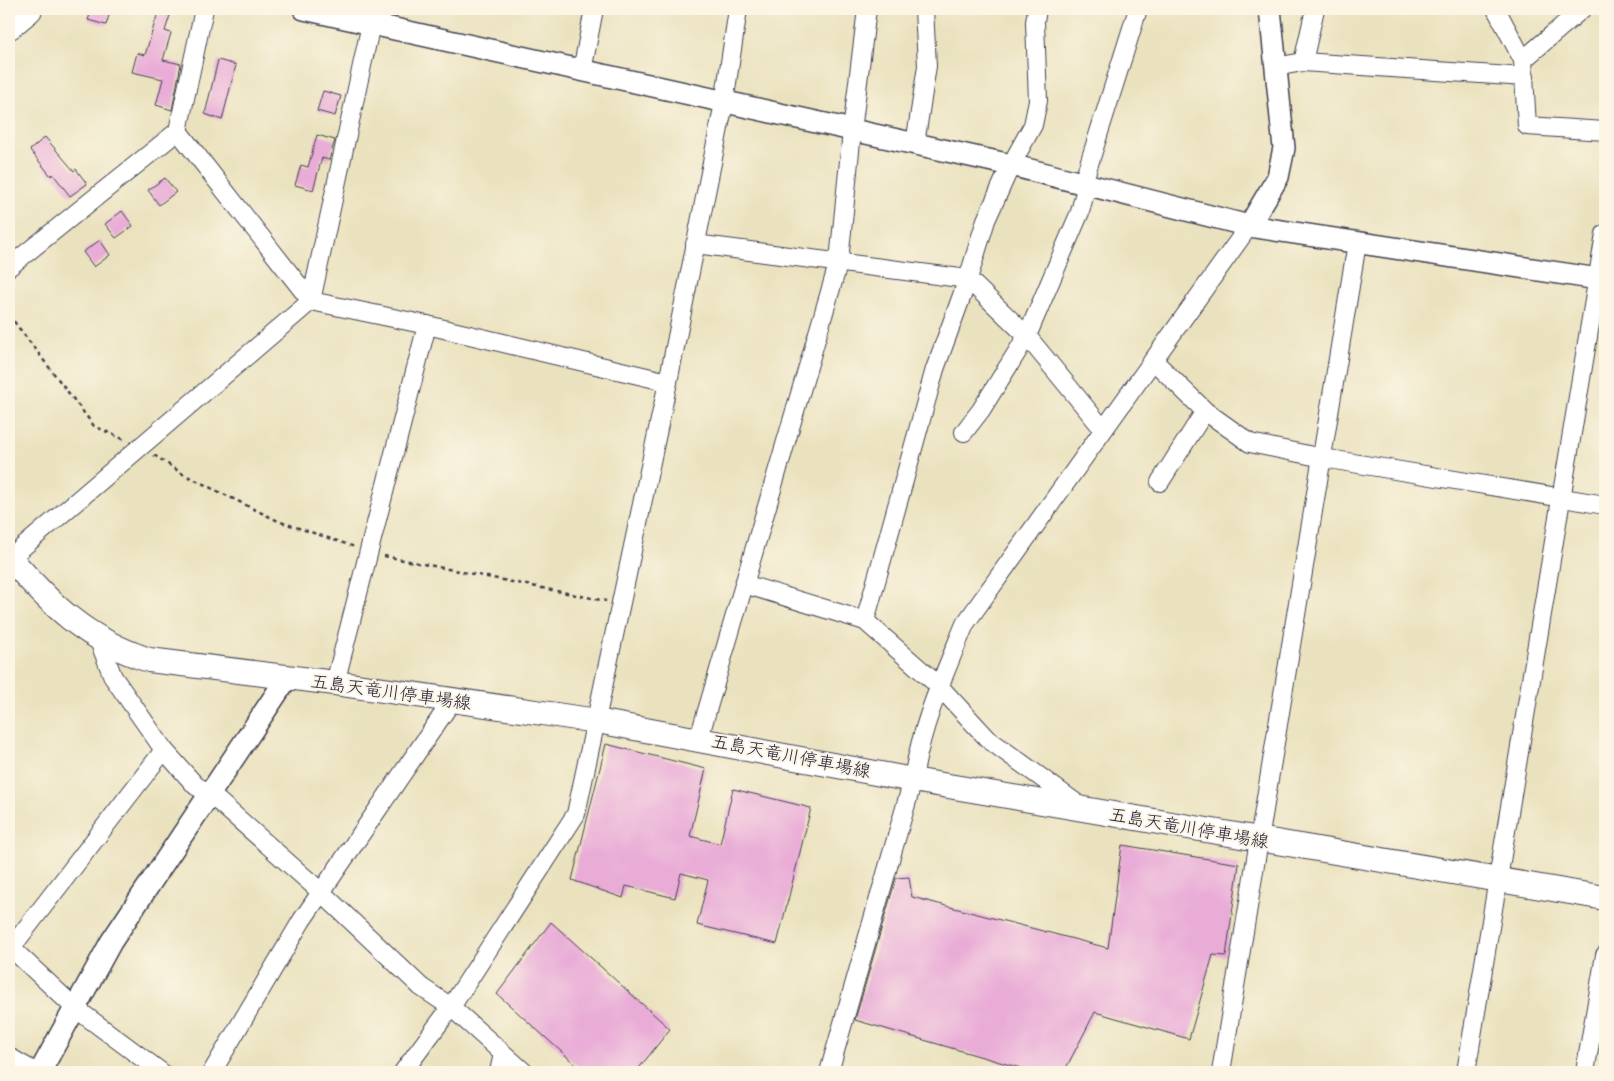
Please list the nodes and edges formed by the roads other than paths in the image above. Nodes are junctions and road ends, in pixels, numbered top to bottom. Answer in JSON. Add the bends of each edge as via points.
{"nodes":[{"id":1,"x":28,"y":9,"type":"edge"},
{"id":2,"x":204,"y":9,"type":"edge"},
{"id":3,"x":304,"y":9,"type":"edge"},
{"id":4,"x":594,"y":9,"type":"edge"},
{"id":5,"x":738,"y":9,"type":"edge"},
{"id":6,"x":867,"y":9,"type":"edge"},
{"id":7,"x":924,"y":9,"type":"edge"},
{"id":8,"x":1037,"y":9,"type":"edge"},
{"id":9,"x":1138,"y":9,"type":"edge"},
{"id":10,"x":1270,"y":9,"type":"edge"},
{"id":11,"x":1315,"y":9,"type":"edge"},
{"id":12,"x":1496,"y":9,"type":"edge"},
{"id":13,"x":1582,"y":9,"type":"edge"},
{"id":14,"x":9,"y":24,"type":"edge"},
{"id":15,"x":371,"y":24,"type":"junction"},
{"id":16,"x":1303,"y":62,"type":"junction"},
{"id":17,"x":1275,"y":67,"type":"junction"},
{"id":18,"x":1524,"y":68,"type":"junction"},
{"id":19,"x":582,"y":71,"type":"junction"},
{"id":20,"x":724,"y":102,"type":"junction"},
{"id":21,"x":178,"y":131,"type":"junction"},
{"id":22,"x":852,"y":131,"type":"junction"},
{"id":23,"x":1605,"y":131,"type":"edge"},
{"id":24,"x":915,"y":144,"type":"junction"},
{"id":25,"x":1011,"y":165,"type":"junction"},
{"id":26,"x":1085,"y":183,"type":"junction"},
{"id":27,"x":1249,"y":226,"type":"junction"},
{"id":28,"x":1605,"y":234,"type":"edge"},
{"id":29,"x":1358,"y":243,"type":"junction"},
{"id":30,"x":695,"y":244,"type":"junction"},
{"id":31,"x":839,"y":262,"type":"junction"},
{"id":32,"x":9,"y":267,"type":"edge"},
{"id":33,"x":968,"y":279,"type":"junction"},
{"id":34,"x":1601,"y":279,"type":"edge"},
{"id":35,"x":311,"y":301,"type":"junction"},
{"id":36,"x":427,"y":325,"type":"junction"},
{"id":37,"x":1027,"y":336,"type":"junction"},
{"id":38,"x":1153,"y":360,"type":"junction"},
{"id":39,"x":668,"y":382,"type":"junction"},
{"id":40,"x":1205,"y":411,"type":"junction"},
{"id":41,"x":1103,"y":429,"type":"junction"},
{"id":42,"x":964,"y":432,"type":"dead end"},
{"id":43,"x":1323,"y":458,"type":"junction"},
{"id":44,"x":1160,"y":482,"type":"dead end"},
{"id":45,"x":1561,"y":498,"type":"junction"},
{"id":46,"x":1605,"y":505,"type":"edge"},
{"id":47,"x":9,"y":558,"type":"edge"},
{"id":48,"x":744,"y":584,"type":"junction"},
{"id":49,"x":864,"y":621,"type":"junction"},
{"id":50,"x":100,"y":640,"type":"junction"},
{"id":51,"x":287,"y":678,"type":"junction"},
{"id":52,"x":335,"y":683,"type":"junction"},
{"id":53,"x":939,"y":686,"type":"junction"},
{"id":54,"x":452,"y":701,"type":"junction"},
{"id":55,"x":597,"y":721,"type":"junction"},
{"id":56,"x":699,"y":738,"type":"junction"},
{"id":57,"x":164,"y":750,"type":"junction"},
{"id":58,"x":913,"y":780,"type":"junction"},
{"id":59,"x":210,"y":793,"type":"junction"},
{"id":60,"x":1086,"y":810,"type":"junction"},
{"id":61,"x":1258,"y":840,"type":"junction"},
{"id":62,"x":1498,"y":880,"type":"junction"},
{"id":63,"x":321,"y":892,"type":"junction"},
{"id":64,"x":1605,"y":898,"type":"edge"},
{"id":65,"x":10,"y":947,"type":"edge"},
{"id":66,"x":1605,"y":955,"type":"edge"},
{"id":67,"x":451,"y":1007,"type":"junction"},
{"id":68,"x":75,"y":1008,"type":"junction"},
{"id":69,"x":503,"y":1054,"type":"junction"},
{"id":70,"x":9,"y":1057,"type":"edge"},
{"id":71,"x":35,"y":1072,"type":"edge"},
{"id":72,"x":40,"y":1072,"type":"edge"},
{"id":73,"x":161,"y":1072,"type":"edge"},
{"id":74,"x":212,"y":1072,"type":"edge"},
{"id":75,"x":403,"y":1072,"type":"edge"},
{"id":76,"x":499,"y":1072,"type":"edge"},
{"id":77,"x":524,"y":1072,"type":"edge"},
{"id":78,"x":830,"y":1072,"type":"edge"},
{"id":79,"x":1221,"y":1072,"type":"edge"},
{"id":80,"x":1466,"y":1072,"type":"edge"},
{"id":81,"x":1585,"y":1072,"type":"edge"}],
"edges":[{"from":1,"to":14,"type":"highway"},
{"from":2,"to":21,"type":"street"},
{"from":3,"to":15,"type":"street"},
{"from":4,"to":19,"type":"street"},
{"from":5,"to":20,"type":"street"},
{"from":6,"to":22,"type":"street"},
{"from":7,"to":24,"type":"street","via":[[927,66]]},
{"from":8,"to":25,"type":"street","via":[[1038,102],[1033,125]]},
{"from":9,"to":26,"type":"street"},
{"from":10,"to":17,"type":"street"},
{"from":11,"to":16,"type":"street"},
{"from":12,"to":18,"type":"street"},
{"from":13,"to":18,"type":"street"},
{"from":15,"to":19,"type":"street"},
{"from":15,"to":35,"type":"street"},
{"from":16,"to":17,"type":"street"},
{"from":16,"to":18,"type":"street"},
{"from":17,"to":27,"type":"street","via":[[1284,148],[1278,177]]},
{"from":18,"to":23,"type":"street","via":[[1527,126]]},
{"from":19,"to":20,"type":"street"},
{"from":20,"to":22,"type":"street"},
{"from":20,"to":30,"type":"street"},
{"from":21,"to":32,"type":"street"},
{"from":21,"to":35,"type":"street"},
{"from":22,"to":24,"type":"street"},
{"from":22,"to":31,"type":"street"},
{"from":24,"to":25,"type":"street"},
{"from":25,"to":26,"type":"street"},
{"from":25,"to":33,"type":"street","via":[[986,220]]},
{"from":26,"to":27,"type":"street"},
{"from":26,"to":37,"type":"street","via":[[1080,212]]},
{"from":27,"to":29,"type":"street"},
{"from":27,"to":38,"type":"street"},
{"from":28,"to":34,"type":"street"},
{"from":29,"to":34,"type":"street"},
{"from":29,"to":43,"type":"street"},
{"from":30,"to":31,"type":"street"},
{"from":30,"to":39,"type":"street"},
{"from":31,"to":33,"type":"street"},
{"from":31,"to":48,"type":"street"},
{"from":33,"to":37,"type":"street"},
{"from":33,"to":49,"type":"street","via":[[935,369]]},
{"from":34,"to":45,"type":"street"},
{"from":35,"to":36,"type":"street"},
{"from":35,"to":47,"type":"street"},
{"from":36,"to":39,"type":"street"},
{"from":36,"to":52,"type":"street"},
{"from":37,"to":41,"type":"street"},
{"from":37,"to":42,"type":"street"},
{"from":38,"to":40,"type":"street"},
{"from":38,"to":41,"type":"street"},
{"from":39,"to":55,"type":"street","via":[[619,603]]},
{"from":40,"to":43,"type":"street","via":[[1250,443]]},
{"from":40,"to":44,"type":"street"},
{"from":41,"to":53,"type":"street","via":[[965,624]]},
{"from":43,"to":45,"type":"street"},
{"from":43,"to":61,"type":"street"},
{"from":45,"to":46,"type":"street"},
{"from":45,"to":62,"type":"street"},
{"from":47,"to":50,"type":"main road","name":"五島天竜川停車場線","via":[[72,622]]},
{"from":48,"to":49,"type":"street"},
{"from":48,"to":56,"type":"street"},
{"from":49,"to":53,"type":"street"},
{"from":50,"to":51,"type":"main road","name":"五島天竜川停車場線","via":[[149,660]]},
{"from":50,"to":57,"type":"street","via":[[113,676]]},
{"from":51,"to":52,"type":"main road","name":"五島天竜川停車場線"},
{"from":51,"to":59,"type":"street"},
{"from":52,"to":54,"type":"main road","name":"五島天竜川停車場線"},
{"from":53,"to":58,"type":"street","via":[[917,752]]},
{"from":53,"to":60,"type":"street","via":[[988,739]]},
{"from":54,"to":55,"type":"main road","name":"五島天竜川停車場線"},
{"from":54,"to":63,"type":"street"},
{"from":55,"to":56,"type":"main road","name":"五島天竜川停車場線"},
{"from":55,"to":67,"type":"street","via":[[576,814]]},
{"from":56,"to":58,"type":"main road","name":"五島天竜川停車場線"},
{"from":57,"to":59,"type":"street","via":[[196,786]]},
{"from":57,"to":65,"type":"street"},
{"from":58,"to":60,"type":"main road","name":"五島天竜川停車場線"},
{"from":58,"to":78,"type":"street"},
{"from":59,"to":63,"type":"street"},
{"from":59,"to":68,"type":"street","via":[[111,942]]},
{"from":60,"to":61,"type":"main road","name":"五島天竜川停車場線"},
{"from":61,"to":62,"type":"main road","name":"五島天竜川停車場線"},
{"from":61,"to":79,"type":"street"},
{"from":62,"to":64,"type":"main road","name":"五島天竜川停車場線"},
{"from":62,"to":80,"type":"street"},
{"from":63,"to":67,"type":"street","via":[[421,987]]},
{"from":63,"to":74,"type":"street"},
{"from":65,"to":68,"type":"street"},
{"from":66,"to":81,"type":"street"},
{"from":67,"to":69,"type":"street"},
{"from":67,"to":75,"type":"street"},
{"from":68,"to":72,"type":"street"},
{"from":68,"to":73,"type":"street"},
{"from":69,"to":76,"type":"street"},
{"from":69,"to":77,"type":"street"},
{"from":70,"to":71,"type":"street"}]}
